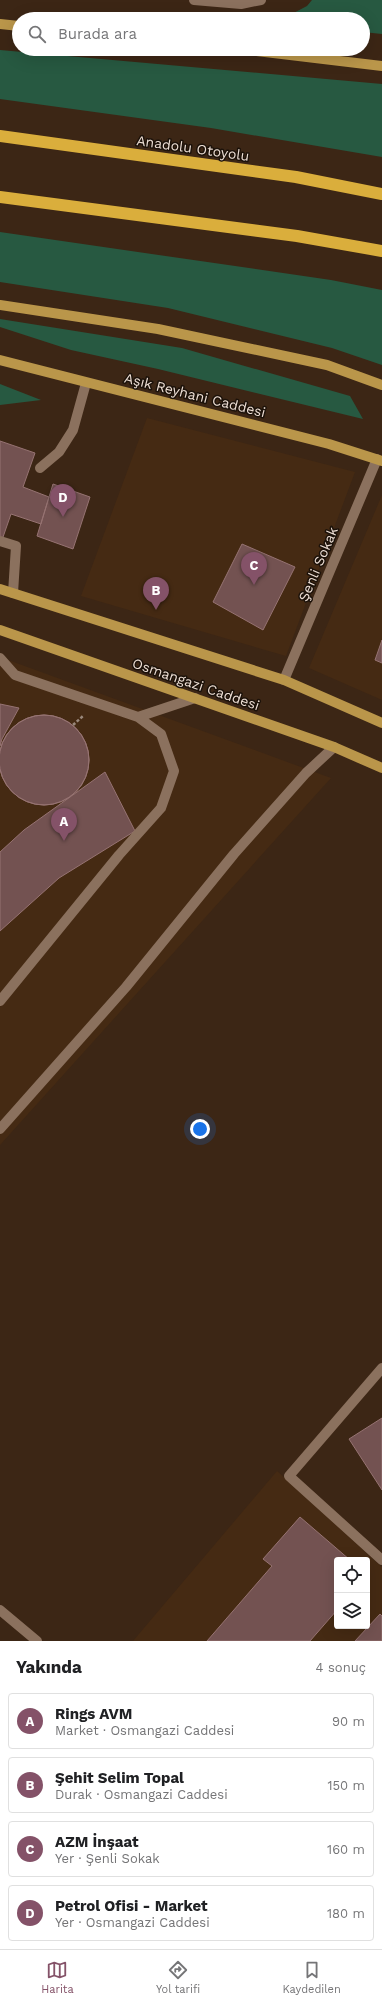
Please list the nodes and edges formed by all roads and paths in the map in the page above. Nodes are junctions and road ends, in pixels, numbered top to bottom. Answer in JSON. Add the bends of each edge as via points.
{"nodes":[{"id":1,"x":194,"y":0,"type":"edge"},
{"id":2,"x":261,"y":0,"type":"edge"},
{"id":3,"x":0,"y":24,"type":"edge"},
{"id":4,"x":12,"y":25,"type":"edge"},
{"id":5,"x":298,"y":56,"type":"edge"},
{"id":6,"x":382,"y":66,"type":"edge"},
{"id":7,"x":0,"y":136,"type":"edge"},
{"id":8,"x":382,"y":194,"type":"edge"},
{"id":9,"x":0,"y":197,"type":"edge"},
{"id":10,"x":382,"y":251,"type":"edge"},
{"id":11,"x":0,"y":305,"type":"edge"},
{"id":12,"x":0,"y":360,"type":"edge"},
{"id":13,"x":86,"y":383,"type":"junction"},
{"id":14,"x":382,"y":385,"type":"edge"},
{"id":15,"x":380,"y":460,"type":"edge"},
{"id":16,"x":40,"y":468,"type":"dead end"},
{"id":17,"x":0,"y":541,"type":"edge"},
{"id":18,"x":0,"y":590,"type":"edge"},
{"id":19,"x":13,"y":594,"type":"junction"},
{"id":20,"x":0,"y":630,"type":"edge"},
{"id":21,"x":0,"y":658,"type":"edge"},
{"id":22,"x":284,"y":680,"type":"junction"},
{"id":23,"x":195,"y":698,"type":"junction"},
{"id":24,"x":138,"y":717,"type":"junction"},
{"id":25,"x":382,"y":723,"type":"edge"},
{"id":26,"x":334,"y":747,"type":"junction"},
{"id":27,"x":382,"y":768,"type":"edge"},
{"id":28,"x":0,"y":1001,"type":"edge"},
{"id":29,"x":0,"y":1129,"type":"edge"},
{"id":30,"x":382,"y":1368,"type":"edge"},
{"id":31,"x":382,"y":1560,"type":"edge"},
{"id":32,"x":0,"y":1610,"type":"edge"},
{"id":33,"x":37,"y":1641,"type":"edge"}],
"edges":[{"from":1,"to":2,"type":"street","via":[[241,4]]},
{"from":3,"to":4,"type":"main road"},
{"from":5,"to":6,"type":"main road"},
{"from":7,"to":8,"type":"highway","name":"Anadolu Otoyolu","via":[[296,177]]},
{"from":9,"to":10,"type":"highway","via":[[297,236]]},
{"from":11,"to":14,"type":"main road","via":[[158,329],[327,366]]},
{"from":12,"to":13,"type":"main road","name":"Aşık Reyhani Caddesi"},
{"from":13,"to":15,"type":"main road","name":"Aşık Reyhani Caddesi","via":[[329,444]]},
{"from":13,"to":16,"type":"street","via":[[73,430],[58,452]]},
{"from":15,"to":22,"type":"street","name":"Şenli Sokak"},
{"from":17,"to":19,"type":"street","via":[[16,546]]},
{"from":18,"to":19,"type":"main road"},
{"from":19,"to":22,"type":"main road"},
{"from":20,"to":23,"type":"main road","name":"Osmangazi Caddesi"},
{"from":21,"to":24,"type":"street","via":[[14,675]]},
{"from":22,"to":25,"type":"main road"},
{"from":23,"to":24,"type":"street"},
{"from":23,"to":26,"type":"main road","name":"Osmangazi Caddesi"},
{"from":24,"to":28,"type":"street","via":[[161,734],[174,772],[162,808]]},
{"from":26,"to":27,"type":"main road","name":"Osmangazi Caddesi"},
{"from":26,"to":29,"type":"street","via":[[306,773],[265,819],[126,987]]},
{"from":30,"to":31,"type":"street","via":[[289,1476]]},
{"from":32,"to":33,"type":"street"}]}
